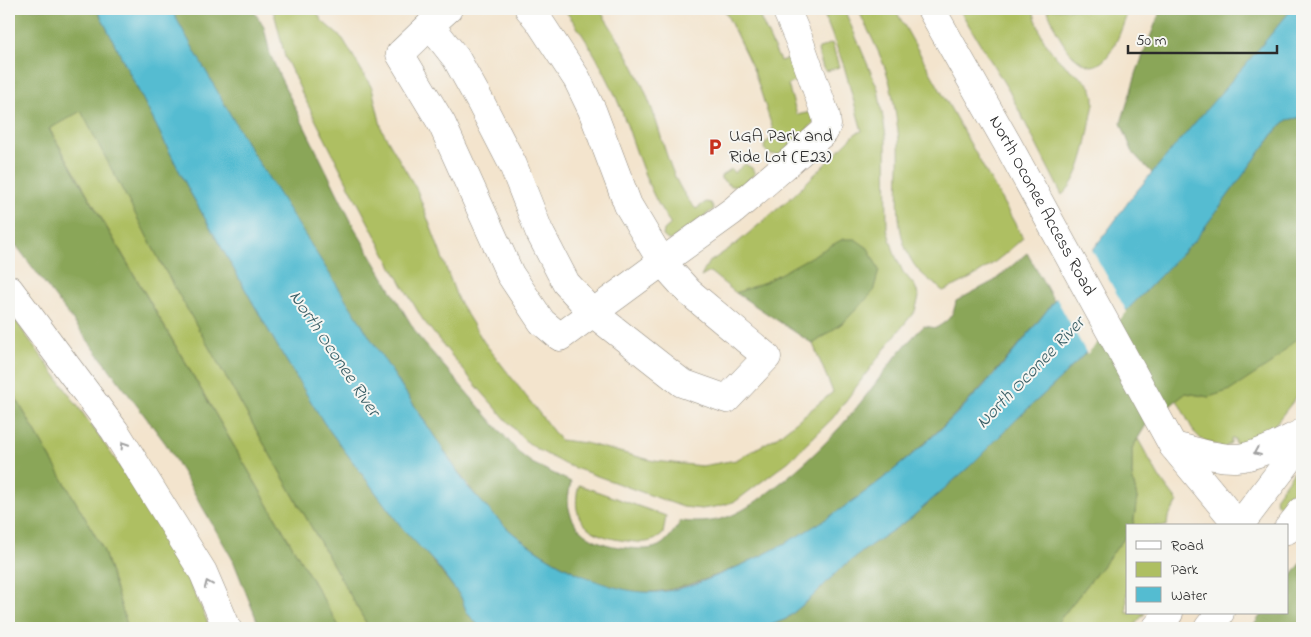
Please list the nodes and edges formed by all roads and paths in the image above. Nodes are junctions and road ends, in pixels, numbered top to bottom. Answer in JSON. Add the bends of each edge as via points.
{"nodes":[{"id":1,"x":529,"y":9,"type":"edge"},
{"id":2,"x":786,"y":9,"type":"edge"},
{"id":3,"x":932,"y":9,"type":"edge"},
{"id":4,"x":439,"y":17,"type":"edge"},
{"id":5,"x":662,"y":262,"type":"junction"},
{"id":6,"x":9,"y":289,"type":"edge"},
{"id":7,"x":593,"y":312,"type":"junction"},
{"id":8,"x":1302,"y":433,"type":"edge"},
{"id":9,"x":1302,"y":443,"type":"edge"},
{"id":10,"x":1174,"y":446,"type":"junction"},
{"id":11,"x":1302,"y":511,"type":"edge"},
{"id":12,"x":1237,"y":524,"type":"edge"},
{"id":13,"x":1241,"y":524,"type":"edge"},
{"id":14,"x":1288,"y":529,"type":"edge"},
{"id":15,"x":1167,"y":614,"type":"edge"},
{"id":16,"x":1219,"y":614,"type":"edge"},
{"id":17,"x":227,"y":628,"type":"edge"},
{"id":18,"x":1156,"y":628,"type":"edge"},
{"id":19,"x":1208,"y":628,"type":"edge"}],
"edges":[{"from":1,"to":5,"type":"main road","via":[[577,79],[628,205]]},
{"from":2,"to":5,"type":"main road","via":[[826,116],[824,132],[734,210]]},
{"from":3,"to":10,"type":"main road","name":"North Oconee Access Road"},
{"from":4,"to":7,"type":"main road","via":[[456,58],[513,165],[539,231],[566,283]]},
{"from":4,"to":7,"type":"main road","via":[[400,54],[442,124],[510,274],[542,322],[560,337]]},
{"from":5,"to":7,"type":"main road"},
{"from":5,"to":7,"type":"main road","via":[[689,292],[768,357],[727,399],[682,383]]},
{"from":17,"to":6,"type":"main road","one_way":true,"via":[[203,572],[115,431]]},
{"from":8,"to":10,"type":"main road","one_way":true,"via":[[1237,458]]},
{"from":9,"to":13,"type":"main road"},
{"from":10,"to":12,"type":"main road","name":"North Oconee Access Road"},
{"from":11,"to":14,"type":"main road"},
{"from":15,"to":18,"type":"main road"},
{"from":16,"to":19,"type":"main road"}]}
